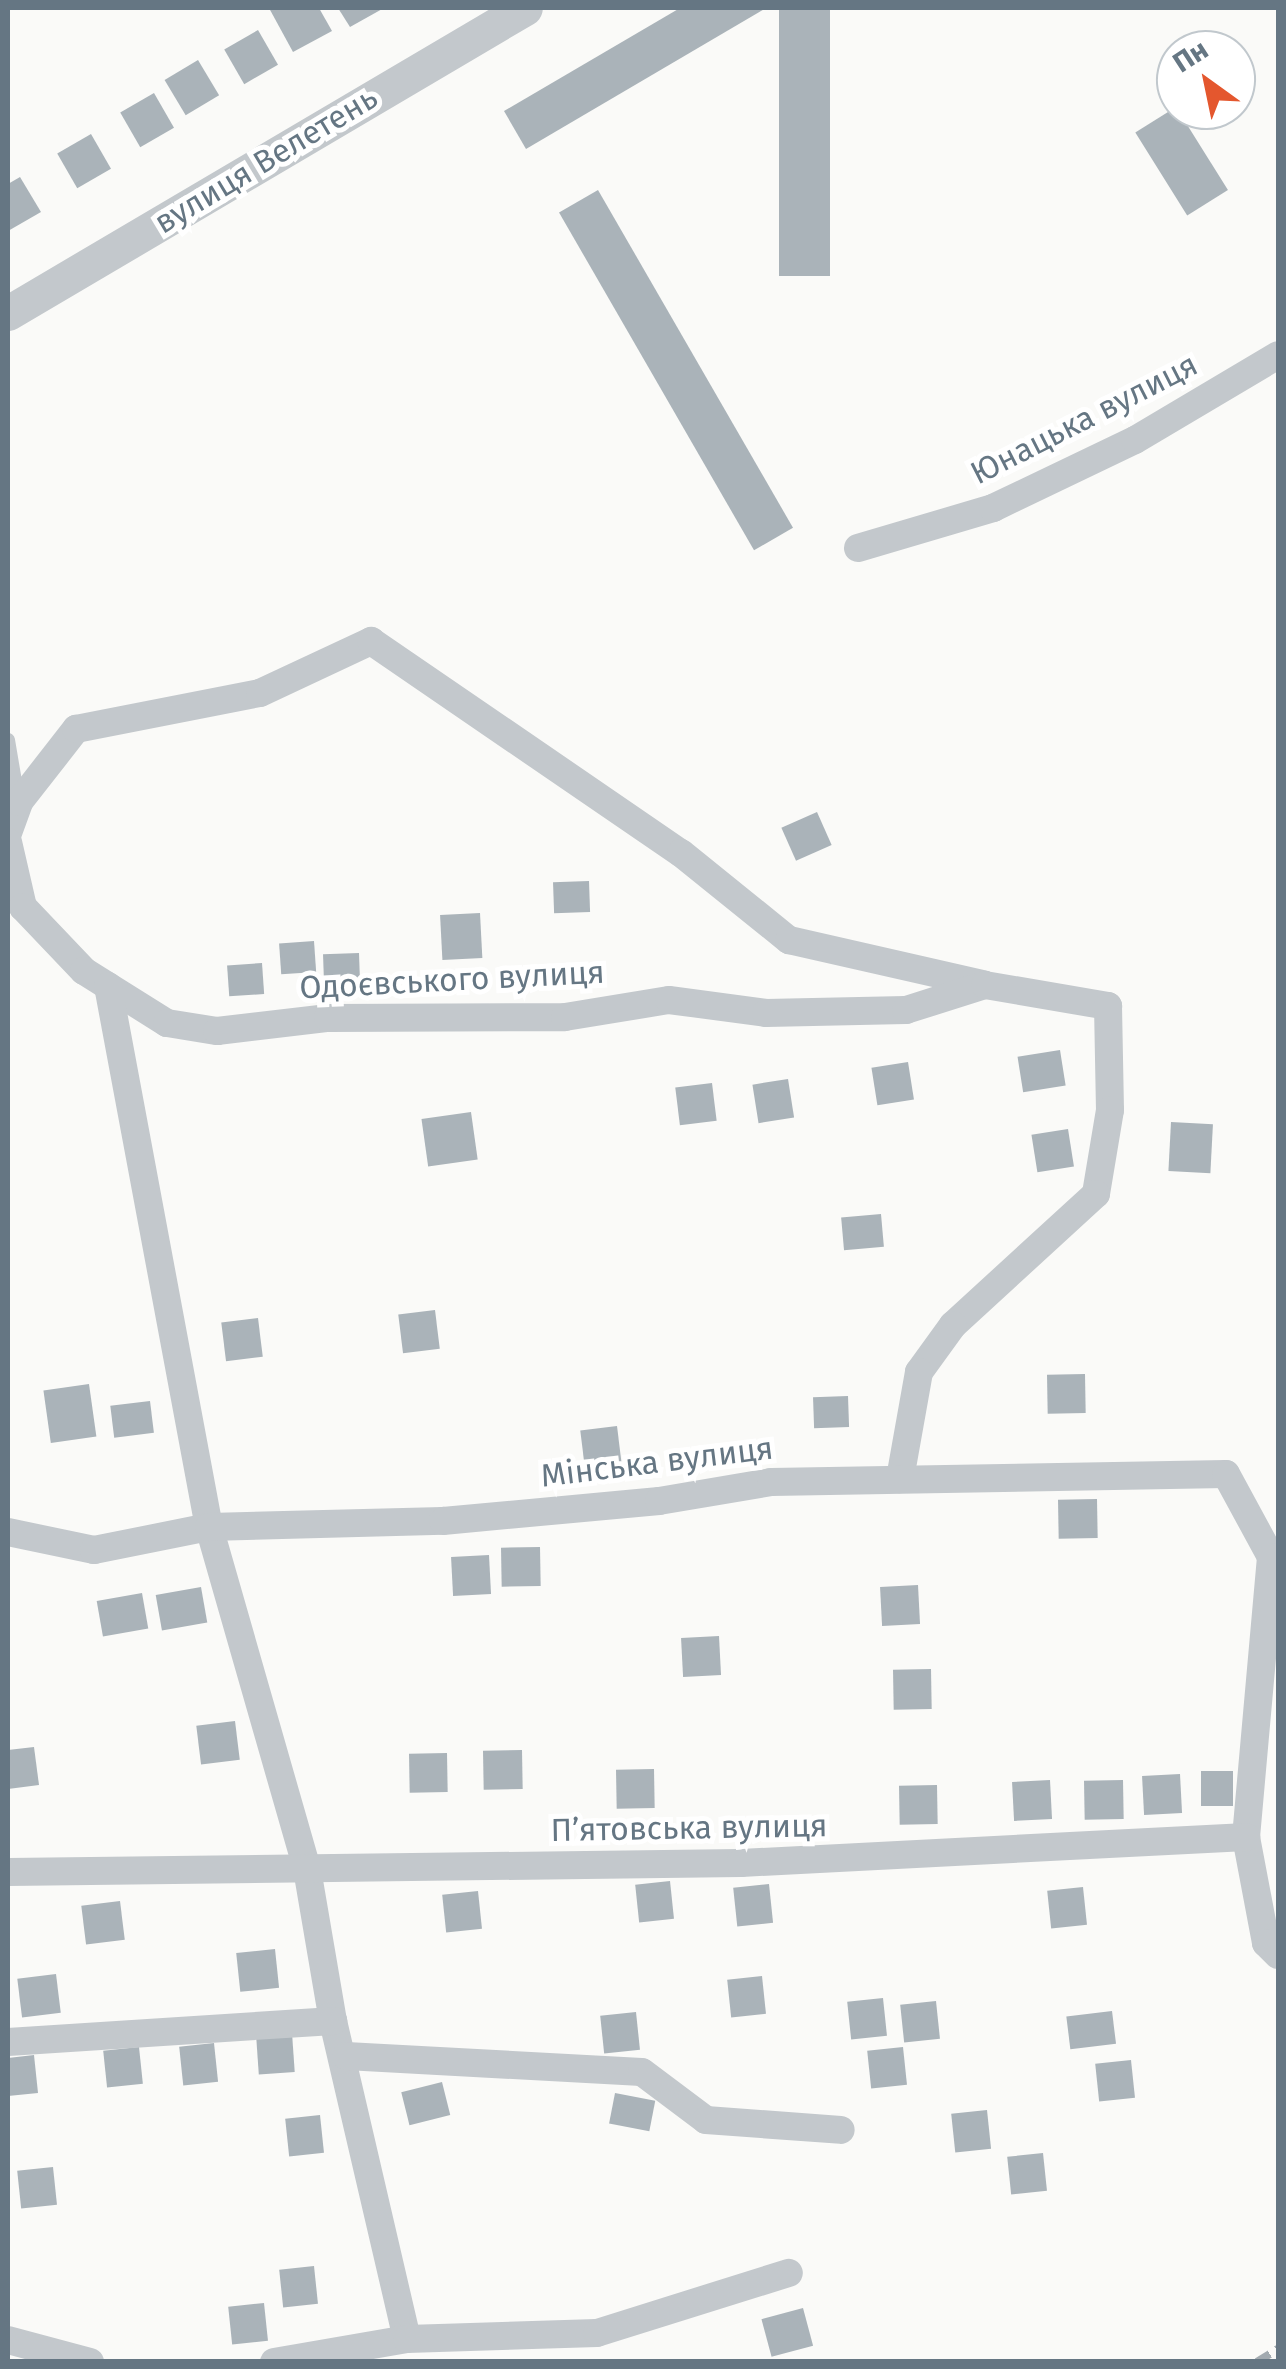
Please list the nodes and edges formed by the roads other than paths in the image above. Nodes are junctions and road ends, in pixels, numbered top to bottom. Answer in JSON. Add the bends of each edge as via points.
{"nodes":[{"id":1,"x":524,"y":8,"type":"edge"},
{"id":2,"x":8,"y":314,"type":"edge"},
{"id":3,"x":1278,"y":355,"type":"edge"},
{"id":4,"x":858,"y":548,"type":"dead end"},
{"id":5,"x":8,"y":740,"type":"edge"},
{"id":6,"x":19,"y":802,"type":"junction"},
{"id":7,"x":8,"y":833,"type":"edge"},
{"id":8,"x":8,"y":842,"type":"edge"},
{"id":9,"x":985,"y":984,"type":"junction"},
{"id":10,"x":108,"y":986,"type":"junction"},
{"id":11,"x":900,"y":1479,"type":"junction"},
{"id":12,"x":209,"y":1527,"type":"junction"},
{"id":13,"x":8,"y":1532,"type":"edge"},
{"id":14,"x":1274,"y":1557,"type":"edge"},
{"id":15,"x":1246,"y":1837,"type":"junction"},
{"id":16,"x":307,"y":1869,"type":"junction"},
{"id":17,"x":8,"y":1872,"type":"edge"},
{"id":18,"x":1278,"y":1955,"type":"edge"},
{"id":19,"x":333,"y":2021,"type":"junction"},
{"id":20,"x":8,"y":2042,"type":"edge"},
{"id":21,"x":346,"y":2056,"type":"junction"},
{"id":22,"x":840,"y":2130,"type":"dead end"},
{"id":23,"x":790,"y":2273,"type":"dead end"},
{"id":24,"x":407,"y":2339,"type":"junction"},
{"id":25,"x":8,"y":2340,"type":"edge"},
{"id":26,"x":90,"y":2362,"type":"edge"},
{"id":27,"x":274,"y":2362,"type":"edge"}],
"edges":[{"from":1,"to":2,"type":"street","name":"вулиця Велетень"},
{"from":3,"to":4,"type":"street","name":"Юнацька вулиця","via":[[1135,440],[992,508]]},
{"from":5,"to":6,"type":"lane"},
{"from":6,"to":7,"type":"street"},
{"from":6,"to":9,"type":"street","via":[[76,729],[260,693],[371,642],[681,853],[789,940]]},
{"from":8,"to":10,"type":"street","name":"Одоєвського вулиця","via":[[22,907]]},
{"from":9,"to":10,"type":"street","name":"Одоєвського вулиця","via":[[906,1010],[766,1013],[669,1000],[565,1017],[328,1018],[217,1030],[167,1023]]},
{"from":9,"to":11,"type":"street","name":"Одоєвського вулиця","via":[[1108,1006],[1110,1110],[1096,1194],[967,1310],[920,1372]]},
{"from":10,"to":12,"type":"street"},
{"from":11,"to":12,"type":"street","name":"Мінська вулиця","via":[[771,1482],[659,1501],[443,1521]]},
{"from":11,"to":14,"type":"street","name":"Мінська вулиця","via":[[1226,1474]]},
{"from":12,"to":13,"type":"street","name":"Мінська вулиця","via":[[94,1550]]},
{"from":12,"to":16,"type":"street"},
{"from":14,"to":15,"type":"street","name":"Мінська вулиця"},
{"from":15,"to":16,"type":"street","name":"П’ятовська вулиця","via":[[740,1864]]},
{"from":15,"to":18,"type":"street","via":[[1266,1943]]},
{"from":16,"to":17,"type":"street","name":"П’ятовська вулиця"},
{"from":16,"to":19,"type":"street"},
{"from":19,"to":20,"type":"street"},
{"from":19,"to":21,"type":"street"},
{"from":21,"to":22,"type":"street","via":[[642,2072],[706,2120]]},
{"from":21,"to":24,"type":"street"},
{"from":23,"to":24,"type":"street","via":[[597,2333]]},
{"from":24,"to":27,"type":"street"},
{"from":25,"to":26,"type":"street"}]}
